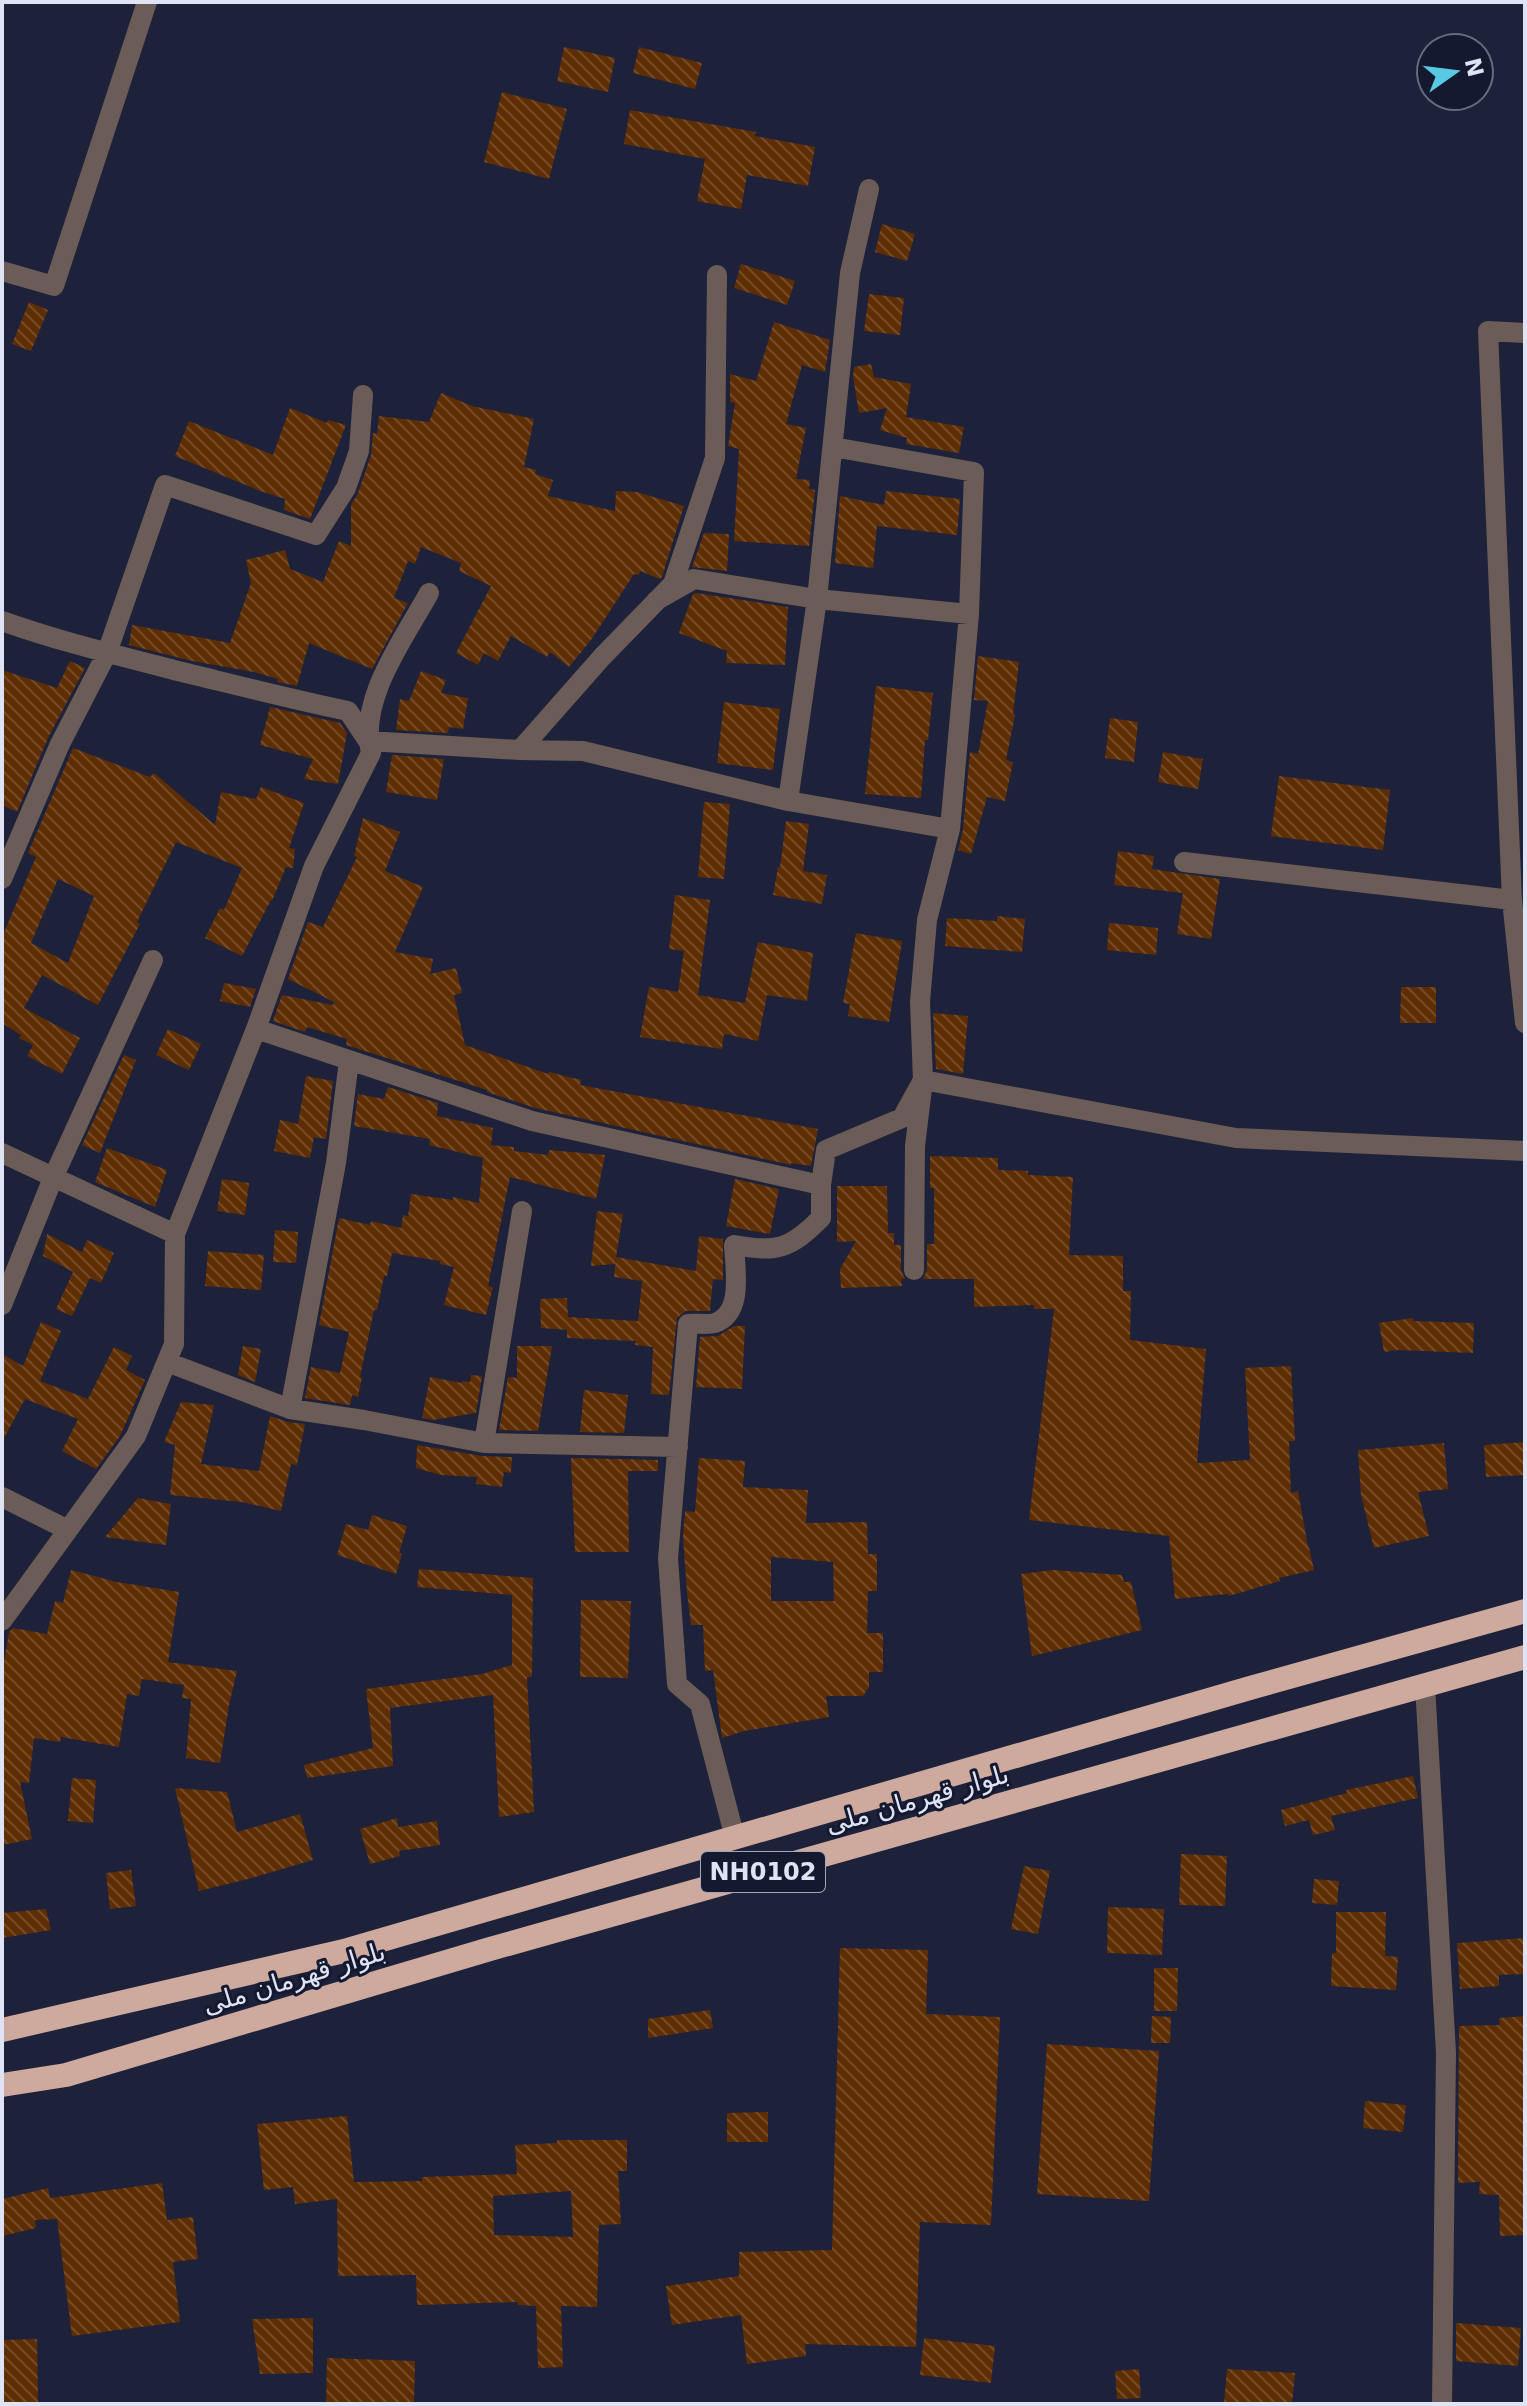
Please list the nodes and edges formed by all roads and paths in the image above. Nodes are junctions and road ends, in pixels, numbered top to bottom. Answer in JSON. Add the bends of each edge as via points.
{"nodes":[{"id":1,"x":147,"y":2,"type":"edge"},
{"id":2,"x":869,"y":189,"type":"dead end"},
{"id":3,"x":2,"y":271,"type":"edge"},
{"id":4,"x":717,"y":275,"type":"dead end"},
{"id":5,"x":1525,"y":333,"type":"edge"},
{"id":6,"x":363,"y":395,"type":"dead end"},
{"id":7,"x":833,"y":447,"type":"junction"},
{"id":8,"x":429,"y":593,"type":"dead end"},
{"id":9,"x":817,"y":599,"type":"junction"},
{"id":10,"x":657,"y":600,"type":"junction"},
{"id":11,"x":969,"y":614,"type":"junction"},
{"id":12,"x":2,"y":621,"type":"edge"},
{"id":13,"x":107,"y":653,"type":"junction"},
{"id":14,"x":368,"y":741,"type":"junction"},
{"id":15,"x":520,"y":750,"type":"junction"},
{"id":16,"x":788,"y":801,"type":"junction"},
{"id":17,"x":950,"y":829,"type":"junction"},
{"id":18,"x":1184,"y":862,"type":"dead end"},
{"id":19,"x":2,"y":879,"type":"edge"},
{"id":20,"x":1512,"y":900,"type":"junction"},
{"id":21,"x":153,"y":960,"type":"dead end"},
{"id":22,"x":1525,"y":1023,"type":"edge"},
{"id":23,"x":256,"y":1029,"type":"junction"},
{"id":24,"x":349,"y":1061,"type":"junction"},
{"id":25,"x":923,"y":1080,"type":"junction"},
{"id":26,"x":1525,"y":1151,"type":"edge"},
{"id":27,"x":2,"y":1153,"type":"edge"},
{"id":28,"x":53,"y":1178,"type":"junction"},
{"id":29,"x":821,"y":1185,"type":"junction"},
{"id":30,"x":522,"y":1211,"type":"dead end"},
{"id":31,"x":175,"y":1234,"type":"junction"},
{"id":32,"x":914,"y":1270,"type":"dead end"},
{"id":33,"x":2,"y":1305,"type":"edge"},
{"id":34,"x":167,"y":1362,"type":"junction"},
{"id":35,"x":290,"y":1409,"type":"junction"},
{"id":36,"x":484,"y":1443,"type":"junction"},
{"id":37,"x":678,"y":1447,"type":"junction"},
{"id":38,"x":2,"y":1497,"type":"edge"},
{"id":39,"x":68,"y":1530,"type":"junction"},
{"id":40,"x":1525,"y":1611,"type":"edge"},
{"id":41,"x":2,"y":1621,"type":"edge"},
{"id":42,"x":1525,"y":1657,"type":"edge"},
{"id":43,"x":1425,"y":1685,"type":"junction"},
{"id":44,"x":735,"y":1838,"type":"junction"},
{"id":45,"x":2,"y":2030,"type":"edge"},
{"id":46,"x":2,"y":2085,"type":"edge"},
{"id":47,"x":1442,"y":2404,"type":"edge"}],
"edges":[{"from":1,"to":3,"type":"street","via":[[54,286]]},
{"from":2,"to":7,"type":"street","via":[[850,273]]},
{"from":4,"to":10,"type":"street","via":[[715,458],[673,584]]},
{"from":5,"to":20,"type":"street","via":[[1488,331]]},
{"from":6,"to":13,"type":"street","via":[[359,451],[346,488],[316,535],[165,485]]},
{"from":7,"to":9,"type":"street"},
{"from":7,"to":11,"type":"street","via":[[974,472]]},
{"from":8,"to":14,"type":"street","via":[[375,694]]},
{"from":9,"to":10,"type":"street","via":[[694,579]]},
{"from":9,"to":11,"type":"street"},
{"from":9,"to":16,"type":"street"},
{"from":10,"to":15,"type":"street"},
{"from":11,"to":17,"type":"street"},
{"from":12,"to":13,"type":"street"},
{"from":13,"to":14,"type":"street","via":[[348,711]]},
{"from":13,"to":19,"type":"street","via":[[60,744]]},
{"from":14,"to":15,"type":"street"},
{"from":14,"to":23,"type":"street","via":[[371,753],[314,866]]},
{"from":15,"to":16,"type":"street","via":[[583,751]]},
{"from":16,"to":17,"type":"street"},
{"from":17,"to":25,"type":"street","via":[[927,920],[920,1002]]},
{"from":18,"to":20,"type":"street"},
{"from":20,"to":22,"type":"street"},
{"from":21,"to":28,"type":"street"},
{"from":23,"to":24,"type":"street"},
{"from":23,"to":31,"type":"street"},
{"from":24,"to":29,"type":"street","via":[[532,1121]]},
{"from":24,"to":35,"type":"street","via":[[336,1163]]},
{"from":25,"to":26,"type":"street","via":[[1236,1138]]},
{"from":25,"to":29,"type":"street","via":[[902,1118],[826,1150]]},
{"from":25,"to":32,"type":"street","via":[[915,1146]]},
{"from":27,"to":28,"type":"street"},
{"from":28,"to":31,"type":"street"},
{"from":28,"to":33,"type":"street"},
{"from":29,"to":37,"type":"street","via":[[821,1218],[803,1236],[777,1249],[734,1245],[736,1289],[730,1312],[715,1323],[688,1324]]},
{"from":30,"to":36,"type":"street"},
{"from":31,"to":34,"type":"street","via":[[174,1344]]},
{"from":34,"to":35,"type":"street"},
{"from":34,"to":39,"type":"street","via":[[136,1436]]},
{"from":35,"to":36,"type":"street"},
{"from":36,"to":37,"type":"street"},
{"from":37,"to":44,"type":"street","via":[[668,1558],[677,1684],[700,1704]]},
{"from":38,"to":39,"type":"street"},
{"from":39,"to":41,"type":"street"},
{"from":40,"to":44,"type":"highway","name":"بلوار قهرمان ملی","number":"NH0102"},
{"from":42,"to":43,"type":"highway","name":"بلوار قهرمان ملی","number":"NH0102"},
{"from":43,"to":46,"type":"highway","name":"بلوار قهرمان ملی","number":"NH0102","via":[[490,1949],[66,2075]]},
{"from":43,"to":47,"type":"street","via":[[1446,2053]]},
{"from":44,"to":45,"type":"highway","name":"بلوار قهرمان ملی","number":"NH0102","via":[[344,1951]]}]}
